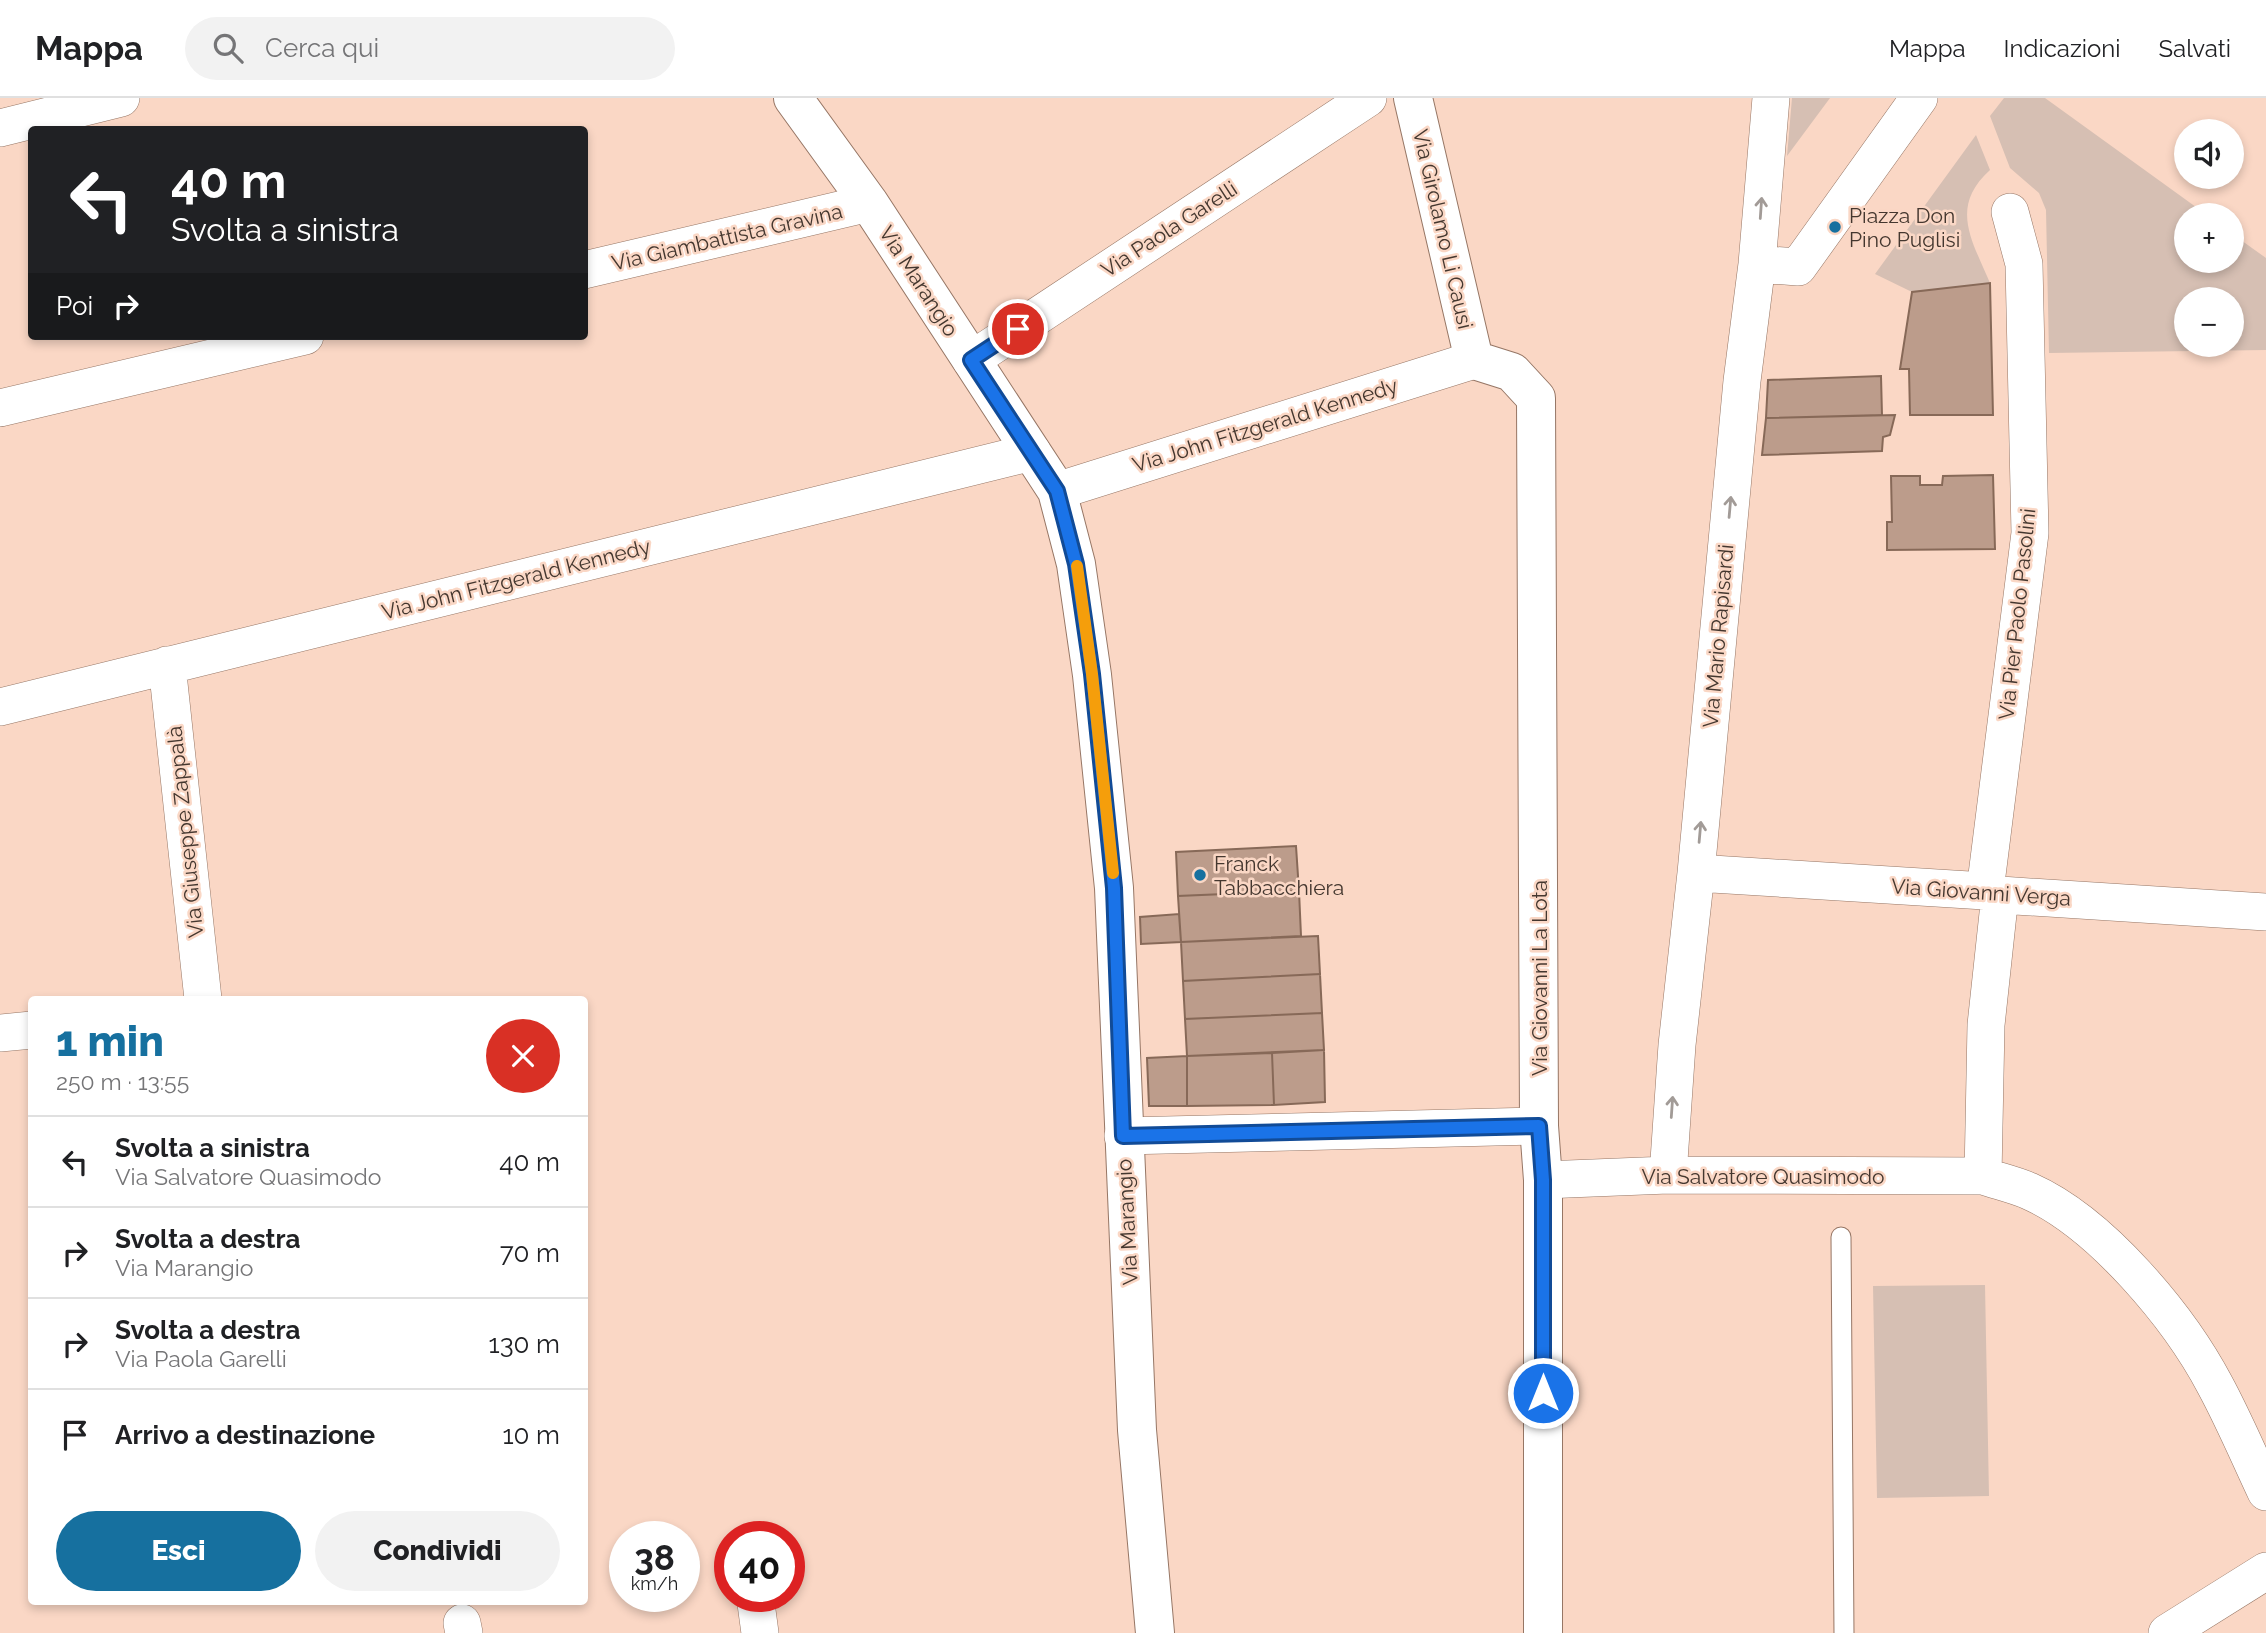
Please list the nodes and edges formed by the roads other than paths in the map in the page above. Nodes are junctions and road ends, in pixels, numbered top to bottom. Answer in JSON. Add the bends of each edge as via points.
{"nodes":[{"id":1,"x":121,"y":98,"type":"edge"},
{"id":2,"x":1368,"y":98,"type":"edge"},
{"id":3,"x":1412,"y":98,"type":"edge"},
{"id":4,"x":1771,"y":98,"type":"edge"},
{"id":5,"x":1919,"y":98,"type":"edge"},
{"id":6,"x":803,"y":101,"type":"edge"},
{"id":7,"x":0,"y":128,"type":"edge"},
{"id":8,"x":869,"y":204,"type":"junction"},
{"id":9,"x":2010,"y":212,"type":"dead end"},
{"id":10,"x":1758,"y":264,"type":"junction"},
{"id":11,"x":588,"y":269,"type":"edge"},
{"id":12,"x":287,"y":340,"type":"edge"},
{"id":13,"x":971,"y":360,"type":"junction"},
{"id":14,"x":1474,"y":360,"type":"junction"},
{"id":15,"x":0,"y":408,"type":"edge"},
{"id":16,"x":1032,"y":452,"type":"junction"},
{"id":17,"x":1057,"y":491,"type":"junction"},
{"id":18,"x":167,"y":665,"type":"junction"},
{"id":19,"x":0,"y":707,"type":"edge"},
{"id":20,"x":1696,"y":873,"type":"junction"},
{"id":21,"x":1992,"y":893,"type":"junction"},
{"id":22,"x":2266,"y":912,"type":"edge"},
{"id":23,"x":203,"y":996,"type":"edge"},
{"id":24,"x":28,"y":1030,"type":"edge"},
{"id":25,"x":0,"y":1033,"type":"edge"},
{"id":26,"x":1539,"y":1126,"type":"junction"},
{"id":27,"x":1123,"y":1136,"type":"junction"},
{"id":28,"x":1668,"y":1175,"type":"junction"},
{"id":29,"x":1983,"y":1176,"type":"junction"},
{"id":30,"x":1543,"y":1180,"type":"junction"},
{"id":31,"x":1841,"y":1237,"type":"dead end"},
{"id":32,"x":2266,"y":1492,"type":"edge"},
{"id":33,"x":2266,"y":1571,"type":"edge"},
{"id":34,"x":757,"y":1612,"type":"edge"},
{"id":35,"x":760,"y":1633,"type":"edge"},
{"id":36,"x":1155,"y":1633,"type":"edge"},
{"id":37,"x":1544,"y":1633,"type":"edge"},
{"id":38,"x":1844,"y":1633,"type":"edge"},
{"id":39,"x":2167,"y":1633,"type":"edge"}],
"edges":[{"from":1,"to":7,"type":"street"},
{"from":2,"to":13,"type":"street","name":"Via Paola Garelli"},
{"from":3,"to":14,"type":"street","name":"Via Girolamo Li Causi"},
{"from":10,"to":4,"type":"street","name":"Via Mario Rapisardi","one_way":true},
{"from":5,"to":10,"type":"street","via":[[1798,267]]},
{"from":6,"to":8,"type":"street","name":"Via Marangio"},
{"from":8,"to":11,"type":"street","name":"Via Giambattista Gravina"},
{"from":8,"to":13,"type":"street","name":"Via Marangio"},
{"from":9,"to":21,"type":"street","name":"Via Pier Paolo Pasolini","via":[[2024,264],[2030,533]]},
{"from":20,"to":10,"type":"street","name":"Via Mario Rapisardi","one_way":true,"via":[[1742,381]]},
{"from":12,"to":15,"type":"street"},
{"from":13,"to":16,"type":"street","name":"Via Marangio"},
{"from":14,"to":17,"type":"street","name":"Via John Fitzgerald Kennedy"},
{"from":14,"to":26,"type":"street","name":"Via Giovanni La Lota","via":[[1512,372],[1536,398]]},
{"from":16,"to":17,"type":"street","name":"Via Marangio"},
{"from":16,"to":18,"type":"street","name":"Via John Fitzgerald Kennedy"},
{"from":17,"to":27,"type":"street","name":"Via Marangio","via":[[1076,564],[1092,674],[1114,888]]},
{"from":18,"to":19,"type":"street","name":"Via John Fitzgerald Kennedy"},
{"from":18,"to":23,"type":"street","name":"Via Giuseppe Zappalà"},
{"from":20,"to":21,"type":"street","name":"Via Giovanni Verga"},
{"from":28,"to":20,"type":"street","name":"Via Mario Rapisardi","one_way":true,"via":[[1676,1045]]},
{"from":21,"to":22,"type":"street","name":"Via Giovanni Verga"},
{"from":21,"to":29,"type":"street","name":"Via Pier Paolo Pasolini"},
{"from":24,"to":25,"type":"street"},
{"from":26,"to":27,"type":"street"},
{"from":26,"to":30,"type":"street","name":"Via Giovanni La Lota"},
{"from":27,"to":36,"type":"street","name":"Via Marangio","via":[[1137,1430]]},
{"from":28,"to":29,"type":"street","name":"Via Salvatore Quasimodo"},
{"from":28,"to":30,"type":"street","name":"Via Salvatore Quasimodo"},
{"from":29,"to":32,"type":"street","name":"Via Salvatore Quasimodo","via":[[2029,1191],[2065,1212],[2098,1235],[2134,1274],[2179,1327],[2215,1384]]},
{"from":30,"to":37,"type":"street","name":"Via Giovanni La Lota"},
{"from":31,"to":38,"type":"lane"},
{"from":33,"to":39,"type":"street"},
{"from":34,"to":35,"type":"street"}]}
